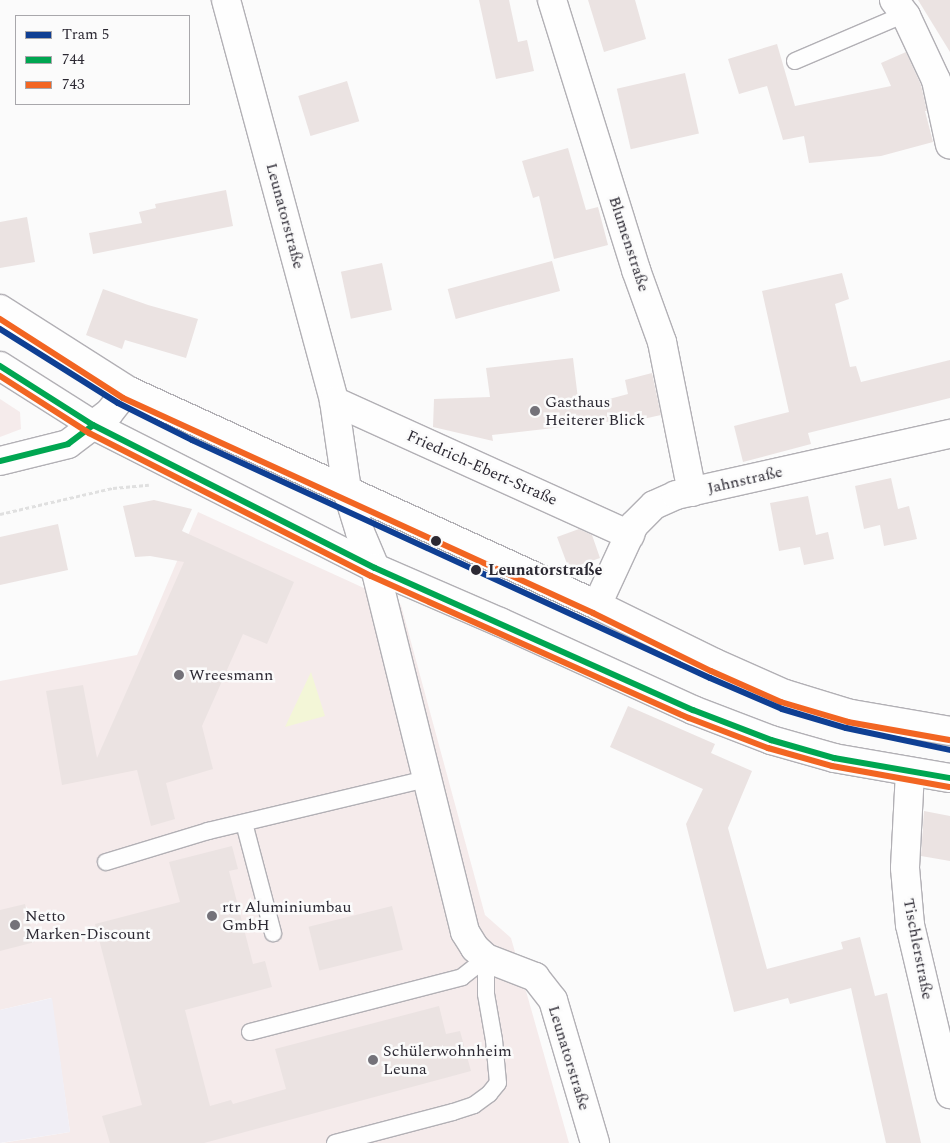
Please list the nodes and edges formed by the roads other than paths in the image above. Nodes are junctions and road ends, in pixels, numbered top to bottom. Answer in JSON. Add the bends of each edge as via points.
{"nodes":[{"id":1,"x":226,"y":0,"type":"edge"},
{"id":2,"x":552,"y":0,"type":"edge"},
{"id":3,"x":899,"y":7,"type":"edge"},
{"id":4,"x":795,"y":61,"type":"dead end"},
{"id":5,"x":950,"y":145,"type":"edge"},
{"id":6,"x":0,"y":309,"type":"edge"},
{"id":7,"x":0,"y":366,"type":"edge"},
{"id":8,"x":127,"y":390,"type":"junction"},
{"id":9,"x":334,"y":401,"type":"junction"},
{"id":10,"x":93,"y":425,"type":"junction"},
{"id":11,"x":950,"y":434,"type":"edge"},
{"id":12,"x":0,"y":461,"type":"edge"},
{"id":13,"x":347,"y":490,"type":"junction"},
{"id":14,"x":692,"y":492,"type":"junction"},
{"id":15,"x":630,"y":535,"type":"junction"},
{"id":16,"x":375,"y":568,"type":"junction"},
{"id":17,"x":598,"y":605,"type":"junction"},
{"id":18,"x":950,"y":731,"type":"edge"},
{"id":19,"x":910,"y":772,"type":"junction"},
{"id":20,"x":950,"y":778,"type":"edge"},
{"id":21,"x":427,"y":779,"type":"junction"},
{"id":22,"x":244,"y":823,"type":"junction"},
{"id":23,"x":106,"y":862,"type":"dead end"},
{"id":24,"x":273,"y":933,"type":"dead end"},
{"id":25,"x":486,"y":958,"type":"junction"},
{"id":26,"x":250,"y":1032,"type":"dead end"},
{"id":27,"x":950,"y":1094,"type":"edge"},
{"id":28,"x":335,"y":1143,"type":"edge"},
{"id":29,"x":595,"y":1143,"type":"edge"}],
"edges":[{"from":1,"to":9,"type":"street","name":"Leunatorstraße"},
{"from":2,"to":14,"type":"street","name":"Blumenstraße","via":[[636,270],[662,342]]},
{"from":3,"to":4,"type":"lane"},
{"from":3,"to":5,"type":"street","via":[[936,80]]},
{"from":6,"to":8,"type":"street"},
{"from":7,"to":10,"type":"street"},
{"from":8,"to":10,"type":"street","via":[[109,413]]},
{"from":8,"to":13,"type":"street"},
{"from":9,"to":13,"type":"street","name":"Leunatorstraße"},
{"from":9,"to":15,"type":"street","name":"Friedrich-Ebert-Straße"},
{"from":10,"to":12,"type":"street","via":[[68,444]]},
{"from":10,"to":16,"type":"street"},
{"from":11,"to":14,"type":"street","name":"Jahnstraße"},
{"from":13,"to":16,"type":"street","name":"Leunatorstraße"},
{"from":13,"to":17,"type":"street"},
{"from":14,"to":15,"type":"street","name":"Jahnstraße","via":[[654,505],[634,525]]},
{"from":15,"to":17,"type":"street","name":"Jahnstraße"},
{"from":16,"to":19,"type":"street","via":[[693,710],[771,740],[834,758]]},
{"from":16,"to":21,"type":"street","name":"Leunatorstraße"},
{"from":17,"to":18,"type":"street","via":[[785,694],[851,714]]},
{"from":19,"to":20,"type":"street"},
{"from":19,"to":27,"type":"street","name":"Tischlerstraße","via":[[904,868],[910,925]]},
{"from":21,"to":22,"type":"lane"},
{"from":21,"to":25,"type":"street","name":"Leunatorstraße","via":[[465,932]]},
{"from":22,"to":23,"type":"lane"},
{"from":22,"to":24,"type":"lane"},
{"from":25,"to":26,"type":"lane","via":[[462,977]]},
{"from":25,"to":28,"type":"lane","via":[[486,994],[498,1083],[474,1105]]},
{"from":25,"to":29,"type":"street","name":"Leunatorstraße","via":[[535,977],[553,1000]]}]}
